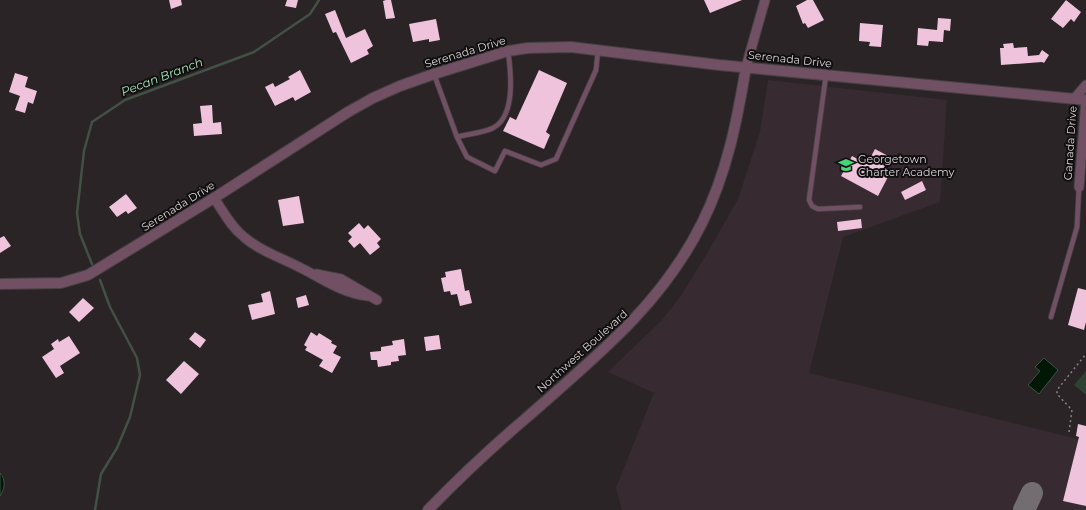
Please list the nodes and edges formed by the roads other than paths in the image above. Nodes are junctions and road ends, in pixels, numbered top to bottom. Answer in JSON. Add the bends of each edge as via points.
{"nodes":[{"id":1,"x":765,"y":0,"type":"edge"},
{"id":2,"x":598,"y":50,"type":"junction"},
{"id":3,"x":508,"y":51,"type":"junction"},
{"id":4,"x":746,"y":67,"type":"junction"},
{"id":5,"x":434,"y":74,"type":"junction"},
{"id":6,"x":826,"y":75,"type":"junction"},
{"id":7,"x":1086,"y":85,"type":"edge"},
{"id":8,"x":1074,"y":99,"type":"junction"},
{"id":9,"x":1086,"y":100,"type":"edge"},
{"id":10,"x":457,"y":137,"type":"junction"},
{"id":11,"x":1079,"y":187,"type":"joint"},
{"id":12,"x":214,"y":198,"type":"junction"},
{"id":13,"x":860,"y":207,"type":"dead end"},
{"id":14,"x":0,"y":284,"type":"edge"},
{"id":15,"x":372,"y":298,"type":"dead end"},
{"id":16,"x":1051,"y":317,"type":"dead end"},
{"id":17,"x":428,"y":510,"type":"edge"}],
"edges":[{"from":1,"to":4,"type":"street"},
{"from":2,"to":3,"type":"street","name":"Serenada Drive","via":[[549,46]]},
{"from":2,"to":4,"type":"street","name":"Serenada Drive"},
{"from":2,"to":10,"type":"lane","via":[[596,70],[556,159],[541,165],[505,151],[495,171],[467,157]]},
{"from":3,"to":5,"type":"street","name":"Serenada Drive"},
{"from":3,"to":10,"type":"lane","via":[[511,75],[507,111],[503,121],[493,128]]},
{"from":4,"to":6,"type":"street","name":"Serenada Drive"},
{"from":4,"to":17,"type":"street","name":"Northwest Boulevard","via":[[739,114],[724,170],[702,223],[668,279],[628,328],[478,461]]},
{"from":5,"to":10,"type":"lane"},
{"from":5,"to":12,"type":"street","name":"Serenada Drive","via":[[400,86],[348,112]]},
{"from":6,"to":8,"type":"street","name":"Serenada Drive"},
{"from":6,"to":13,"type":"lane","via":[[809,200],[812,206],[818,209]]},
{"from":7,"to":8,"type":"street"},
{"from":8,"to":9,"type":"street","name":"Serenada Drive"},
{"from":9,"to":11,"type":"street","name":"Ganada Drive"},
{"from":11,"to":16,"type":"lane","via":[[1078,227]]},
{"from":12,"to":14,"type":"street","name":"Serenada Drive","via":[[88,275],[61,282]]},
{"from":12,"to":15,"type":"street","via":[[244,238],[311,272],[341,279]]}]}
